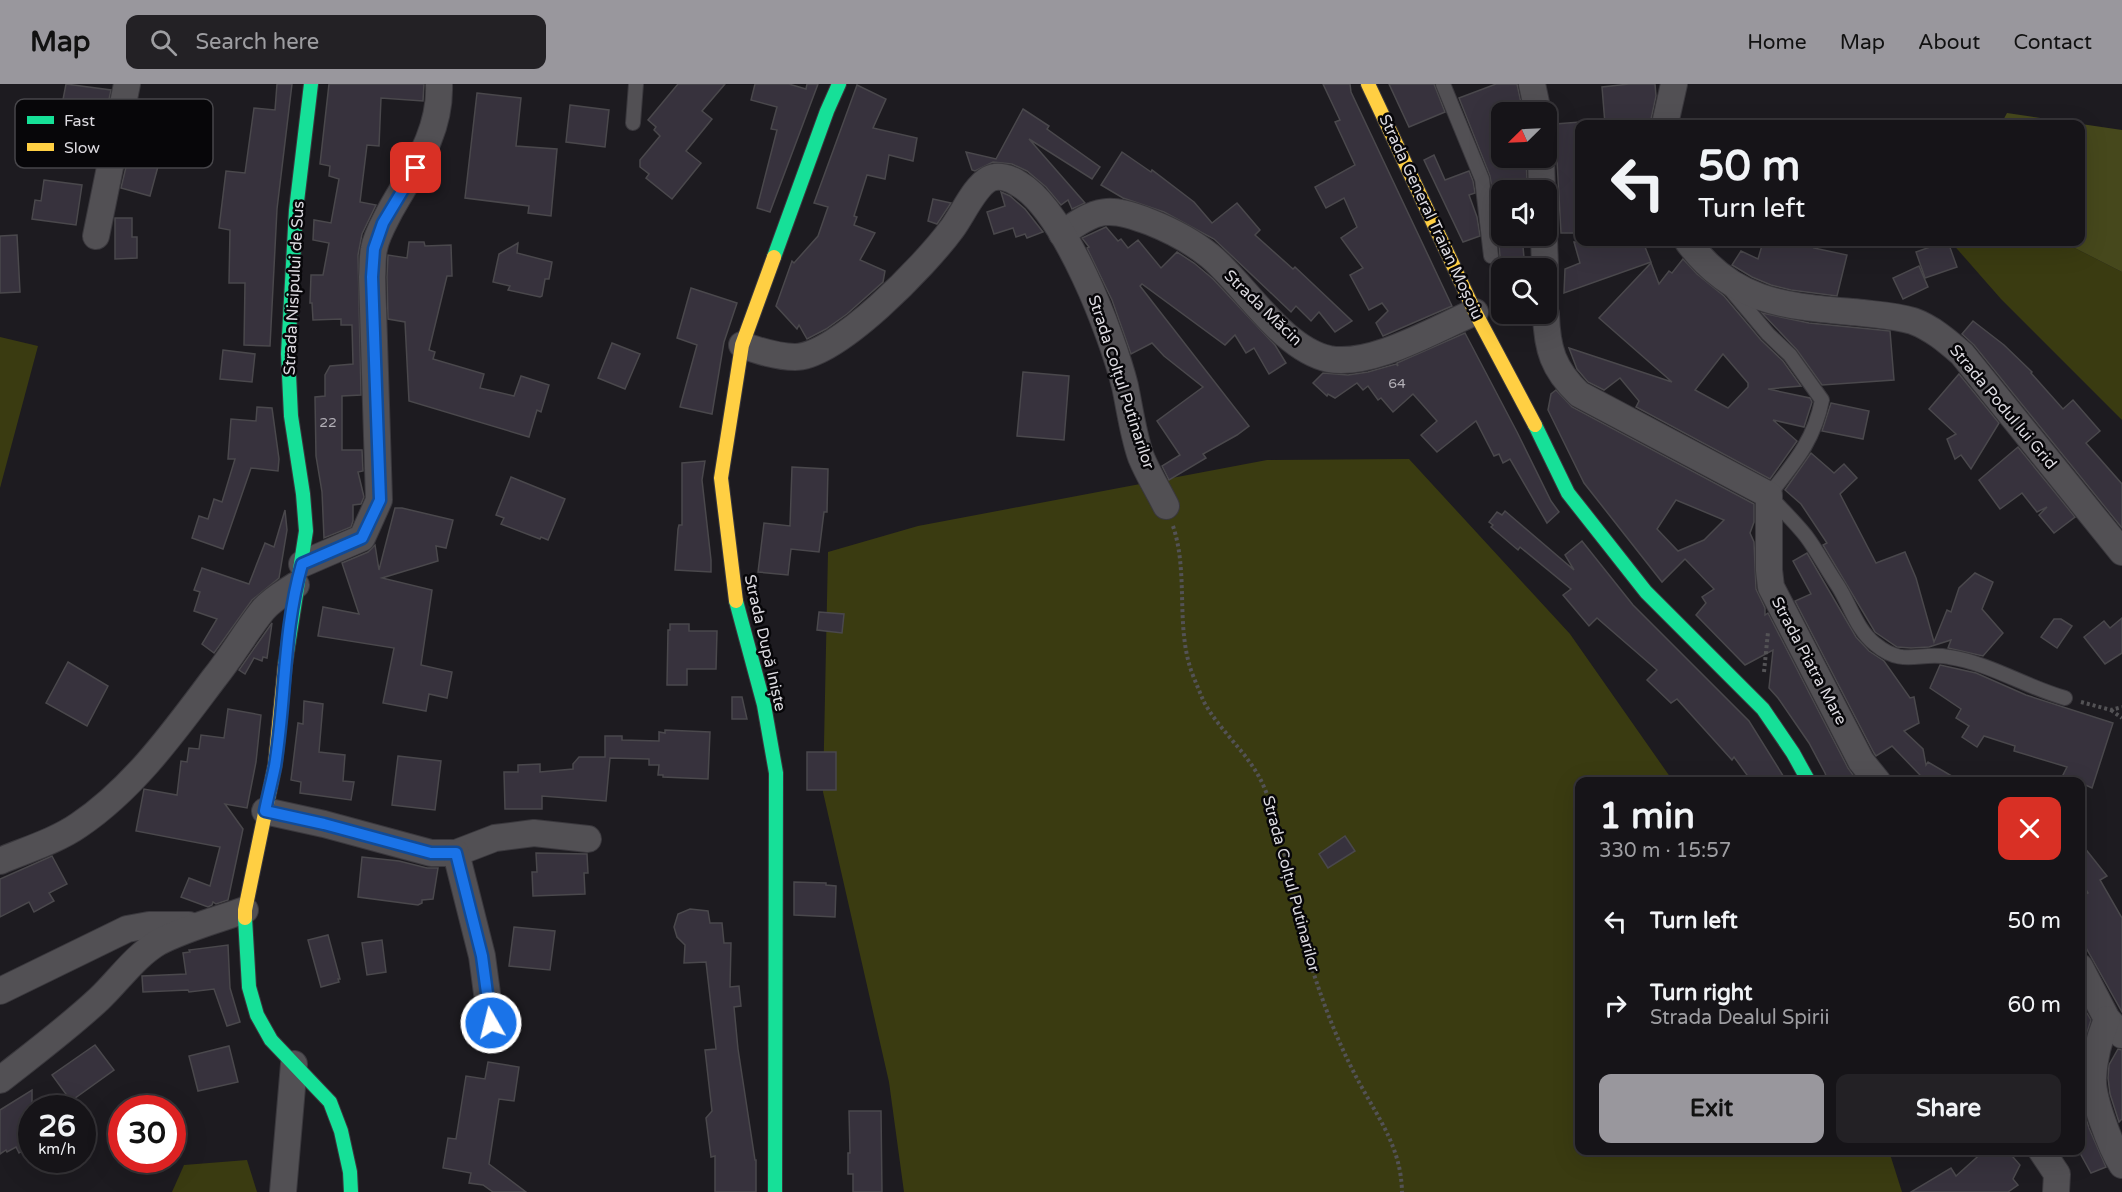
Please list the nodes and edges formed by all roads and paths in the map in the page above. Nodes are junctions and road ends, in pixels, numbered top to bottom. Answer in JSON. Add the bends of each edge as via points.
{"nodes":[{"id":1,"x":128,"y":84,"type":"edge"},
{"id":2,"x":311,"y":84,"type":"edge"},
{"id":3,"x":439,"y":84,"type":"edge"},
{"id":4,"x":636,"y":84,"type":"edge"},
{"id":5,"x":839,"y":84,"type":"edge"},
{"id":6,"x":1368,"y":84,"type":"edge"},
{"id":7,"x":1443,"y":84,"type":"edge"},
{"id":8,"x":1532,"y":84,"type":"edge"},
{"id":9,"x":1674,"y":84,"type":"edge"},
{"id":10,"x":125,"y":99,"type":"edge"},
{"id":11,"x":1536,"y":102,"type":"edge"},
{"id":12,"x":1666,"y":120,"type":"edge"},
{"id":13,"x":633,"y":123,"type":"dead end"},
{"id":14,"x":110,"y":168,"type":"edge"},
{"id":15,"x":1062,"y":234,"type":"junction"},
{"id":16,"x":96,"y":236,"type":"dead end"},
{"id":17,"x":1692,"y":246,"type":"edge"},
{"id":18,"x":1491,"y":256,"type":"dead end"},
{"id":19,"x":1716,"y":272,"type":"junction"},
{"id":20,"x":1475,"y":312,"type":"junction"},
{"id":21,"x":1547,"y":324,"type":"edge"},
{"id":22,"x":742,"y":345,"type":"junction"},
{"id":23,"x":1769,"y":495,"type":"junction"},
{"id":24,"x":1166,"y":506,"type":"joint"},
{"id":25,"x":2122,"y":552,"type":"edge"},
{"id":26,"x":299,"y":574,"type":"junction"},
{"id":27,"x":1774,"y":595,"type":"junction"},
{"id":28,"x":2066,"y":698,"type":"joint"},
{"id":29,"x":2122,"y":707,"type":"edge"},
{"id":30,"x":1763,"y":709,"type":"junction"},
{"id":31,"x":2111,"y":710,"type":"junction"},
{"id":32,"x":2122,"y":718,"type":"edge"},
{"id":33,"x":1806,"y":777,"type":"edge"},
{"id":34,"x":1874,"y":777,"type":"edge"},
{"id":35,"x":265,"y":811,"type":"junction"},
{"id":36,"x":588,"y":839,"type":"dead end"},
{"id":37,"x":456,"y":853,"type":"junction"},
{"id":38,"x":0,"y":861,"type":"edge"},
{"id":39,"x":246,"y":910,"type":"junction"},
{"id":40,"x":202,"y":925,"type":"junction"},
{"id":41,"x":2085,"y":976,"type":"edge"},
{"id":42,"x":0,"y":991,"type":"edge"},
{"id":43,"x":491,"y":1023,"type":"dead end"},
{"id":44,"x":2115,"y":1027,"type":"edge"},
{"id":45,"x":294,"y":1064,"type":"junction"},
{"id":46,"x":0,"y":1080,"type":"edge"},
{"id":47,"x":2044,"y":1155,"type":"edge"},
{"id":48,"x":2122,"y":1166,"type":"edge"},
{"id":49,"x":2059,"y":1186,"type":"edge"},
{"id":50,"x":283,"y":1192,"type":"edge"},
{"id":51,"x":351,"y":1192,"type":"edge"},
{"id":52,"x":775,"y":1192,"type":"edge"},
{"id":53,"x":1402,"y":1192,"type":"edge"}],
"edges":[{"from":1,"to":10,"type":"street"},
{"from":2,"to":26,"type":"street","name":"Strada Nisipului de Sus","via":[[296,210],[288,354],[291,416],[306,531]]},
{"from":3,"to":26,"type":"street","via":[[440,101],[425,153],[383,223],[374,249],[380,500],[362,538]]},
{"from":4,"to":13,"type":"lane"},
{"from":5,"to":22,"type":"street","name":"Strada După Iniște"},
{"from":6,"to":20,"type":"street","name":"Strada General Traian Moșoiu"},
{"from":7,"to":18,"type":"lane","via":[[1482,179]]},
{"from":8,"to":11,"type":"street"},
{"from":9,"to":12,"type":"street"},
{"from":14,"to":16,"type":"street"},
{"from":15,"to":20,"type":"street","name":"Strada Măcin","via":[[1084,218],[1108,211],[1156,225],[1210,256],[1283,332],[1305,349],[1329,359],[1379,355]]},
{"from":15,"to":22,"type":"street","name":"Strada Colțul Putinarilor","via":[[1043,203],[1019,184],[1000,176],[990,178],[924,261],[860,324],[825,348],[797,357],[769,354]]},
{"from":15,"to":24,"type":"street","name":"Strada Colțul Putinarilor","via":[[1087,280],[1124,385],[1142,458]]},
{"from":17,"to":19,"type":"street","name":"Strada Podul lui Grid"},
{"from":19,"to":23,"type":"lane","name":"Strada Podul lui Grid","via":[[1790,356],[1822,400],[1819,418],[1799,459]]},
{"from":19,"to":25,"type":"street","name":"Strada Podul lui Grid","via":[[1744,291],[1778,304],[1890,315],[1939,334],[1962,354]]},
{"from":20,"to":30,"type":"street","name":"Strada General Traian Moșoiu","via":[[1574,500],[1646,592]]},
{"from":21,"to":23,"type":"street","via":[[1555,364],[1563,379],[1579,394]]},
{"from":22,"to":52,"type":"street","name":"Strada După Iniște","via":[[722,478],[734,593],[764,705],[776,773]]},
{"from":23,"to":27,"type":"street","name":"Strada Piatra Mare","via":[[1769,570]]},
{"from":23,"to":28,"type":"lane","via":[[1806,536],[1862,631],[1874,644],[1906,659],[1948,656]]},
{"from":24,"to":53,"type":"path","name":"Strada Colțul Putinarilor","via":[[1177,537],[1182,569],[1183,636],[1191,671],[1205,704],[1247,756],[1264,786],[1276,820],[1305,945],[1336,1037],[1388,1132],[1398,1158]]},
{"from":26,"to":35,"type":"street","name":"Strada Nisipului de Sus","via":[[275,765]]},
{"from":26,"to":38,"type":"street","via":[[264,609],[163,745],[106,804],[77,826]]},
{"from":27,"to":30,"type":"path","via":[[1764,660]]},
{"from":27,"to":34,"type":"street","name":"Strada Piatra Mare","via":[[1861,760]]},
{"from":28,"to":31,"type":"path"},
{"from":29,"to":31,"type":"path"},
{"from":30,"to":33,"type":"street","name":"Strada General Traian Moșoiu"},
{"from":31,"to":32,"type":"path"},
{"from":35,"to":37,"type":"street","via":[[431,853]]},
{"from":35,"to":39,"type":"street","name":"Strada Nisipului de Sus"},
{"from":36,"to":37,"type":"street","via":[[534,833],[495,838]]},
{"from":37,"to":43,"type":"street","via":[[482,956]]},
{"from":39,"to":40,"type":"street"},
{"from":39,"to":45,"type":"street","name":"Strada Nisipului de Sus","via":[[249,987],[257,1015],[271,1040]]},
{"from":40,"to":42,"type":"street","via":[[127,929]]},
{"from":40,"to":46,"type":"street","via":[[158,943],[134,961],[100,998]]},
{"from":41,"to":44,"type":"street"},
{"from":44,"to":48,"type":"street","via":[[2097,1042],[2093,1080],[2103,1122]]},
{"from":45,"to":50,"type":"street"},
{"from":45,"to":51,"type":"street","name":"Strada Nisipului de Sus","via":[[330,1102],[341,1131]]},
{"from":47,"to":49,"type":"street"}]}
